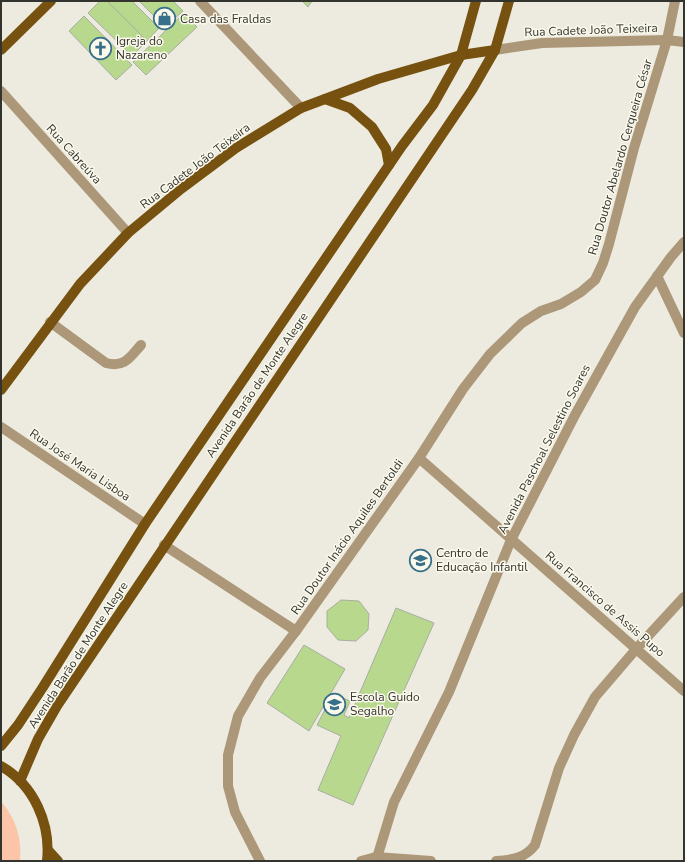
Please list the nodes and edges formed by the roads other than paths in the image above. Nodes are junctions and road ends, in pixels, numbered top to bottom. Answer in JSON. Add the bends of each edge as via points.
{"nodes":[{"id":1,"x":51,"y":1,"type":"edge"},
{"id":2,"x":200,"y":1,"type":"edge"},
{"id":3,"x":476,"y":1,"type":"edge"},
{"id":4,"x":509,"y":1,"type":"edge"},
{"id":5,"x":675,"y":1,"type":"edge"},
{"id":6,"x":667,"y":40,"type":"junction"},
{"id":7,"x":684,"y":42,"type":"edge"},
{"id":8,"x":1,"y":50,"type":"edge"},
{"id":9,"x":495,"y":50,"type":"junction"},
{"id":10,"x":461,"y":55,"type":"junction"},
{"id":11,"x":1,"y":91,"type":"edge"},
{"id":12,"x":325,"y":98,"type":"junction"},
{"id":13,"x":301,"y":108,"type":"junction"},
{"id":14,"x":389,"y":165,"type":"junction"},
{"id":15,"x":128,"y":233,"type":"junction"},
{"id":16,"x":684,"y":242,"type":"edge"},
{"id":17,"x":657,"y":276,"type":"junction"},
{"id":18,"x":595,"y":280,"type":"joint"},
{"id":19,"x":50,"y":322,"type":"junction"},
{"id":20,"x":684,"y":333,"type":"edge"},
{"id":21,"x":142,"y":345,"type":"dead end"},
{"id":22,"x":1,"y":390,"type":"edge"},
{"id":23,"x":1,"y":427,"type":"edge"},
{"id":24,"x":419,"y":458,"type":"junction"},
{"id":25,"x":145,"y":524,"type":"junction"},
{"id":26,"x":511,"y":540,"type":"junction"},
{"id":27,"x":164,"y":545,"type":"junction"},
{"id":28,"x":684,"y":597,"type":"edge"},
{"id":29,"x":296,"y":632,"type":"junction"},
{"id":30,"x":637,"y":648,"type":"junction"},
{"id":31,"x":684,"y":691,"type":"edge"},
{"id":32,"x":1,"y":746,"type":"edge"},
{"id":33,"x":1,"y":766,"type":"edge"},
{"id":34,"x":20,"y":781,"type":"junction"},
{"id":35,"x":48,"y":850,"type":"junction"},
{"id":36,"x":376,"y":859,"type":"edge"},
{"id":37,"x":47,"y":861,"type":"edge"},
{"id":38,"x":58,"y":861,"type":"edge"},
{"id":39,"x":260,"y":861,"type":"edge"},
{"id":40,"x":361,"y":861,"type":"edge"},
{"id":41,"x":431,"y":861,"type":"edge"},
{"id":42,"x":496,"y":861,"type":"edge"}],
"edges":[{"from":1,"to":8,"type":"main road"},
{"from":2,"to":13,"type":"street"},
{"from":3,"to":10,"type":"main road","name":"Avenida Barão de Monte Alegre"},
{"from":4,"to":9,"type":"main road","name":"Avenida Barão de Monte Alegre"},
{"from":5,"to":6,"type":"street","name":"Rua Doutor Abelardo Cerqueira César"},
{"from":6,"to":7,"type":"street","name":"Rua Cadete João Teixeira"},
{"from":6,"to":9,"type":"street","name":"Rua Cadete João Teixeira","via":[[542,43]]},
{"from":6,"to":18,"type":"street","name":"Rua Doutor Abelardo Cerqueira César","via":[[634,148],[609,244]]},
{"from":9,"to":10,"type":"main road","name":"Rua Cadete João Teixeira"},
{"from":9,"to":27,"type":"main road","name":"Avenida Barão de Monte Alegre","via":[[472,90]]},
{"from":10,"to":12,"type":"main road","name":"Rua Cadete João Teixeira","via":[[378,78]]},
{"from":10,"to":14,"type":"main road","name":"Avenida Barão de Monte Alegre","via":[[433,106]]},
{"from":11,"to":15,"type":"street","name":"Rua Cabreúva"},
{"from":12,"to":13,"type":"main road","name":"Rua Cadete João Teixeira"},
{"from":12,"to":14,"type":"main road","via":[[350,108],[372,127],[386,149]]},
{"from":13,"to":15,"type":"main road","name":"Rua Cadete João Teixeira","via":[[236,148]]},
{"from":14,"to":25,"type":"main road","name":"Avenida Barão de Monte Alegre"},
{"from":15,"to":19,"type":"main road","name":"Rua Cadete João Teixeira","via":[[80,284]]},
{"from":16,"to":17,"type":"street","name":"Avenida Paschoal Selestino Soares"},
{"from":17,"to":20,"type":"street"},
{"from":17,"to":26,"type":"street","name":"Avenida Paschoal Selestino Soares","via":[[635,307],[601,367]]},
{"from":18,"to":24,"type":"street","name":"Rua Doutor Inácio Aquiles Bertoldi","via":[[561,304],[541,311],[522,323],[490,354],[463,389]]},
{"from":19,"to":21,"type":"street","via":[[106,363],[124,363]]},
{"from":19,"to":22,"type":"main road","name":"Rua Cadete João Teixeira"},
{"from":23,"to":25,"type":"street","name":"Rua José Maria Lisboa"},
{"from":24,"to":26,"type":"street","name":"Rua Francisco de Assis Pupo"},
{"from":24,"to":29,"type":"street","name":"Rua Doutor Inácio Aquiles Bertoldi"},
{"from":25,"to":32,"type":"main road","name":"Avenida Barão de Monte Alegre","via":[[18,726]]},
{"from":26,"to":30,"type":"street","name":"Rua Francisco de Assis Pupo"},
{"from":26,"to":36,"type":"street","name":"Avenida Paschoal Selestino Soares","via":[[449,692],[394,802]]},
{"from":27,"to":29,"type":"street"},
{"from":27,"to":34,"type":"main road","name":"Avenida Barão de Monte Alegre","via":[[57,706],[38,738]]},
{"from":28,"to":30,"type":"street"},
{"from":29,"to":39,"type":"street","name":"Rua Doutor Inácio Aquiles Bertoldi","via":[[260,678],[238,716],[228,755],[228,786],[235,812]]},
{"from":30,"to":31,"type":"street","name":"Rua Francisco de Assis Pupo"},
{"from":30,"to":42,"type":"street","via":[[595,697],[574,735],[559,768],[535,845],[520,858]]},
{"from":33,"to":34,"type":"main road"},
{"from":34,"to":35,"type":"main road","via":[[42,814]]},
{"from":35,"to":37,"type":"main road"},
{"from":35,"to":38,"type":"main road"},
{"from":36,"to":40,"type":"street"},
{"from":36,"to":41,"type":"street"}]}
